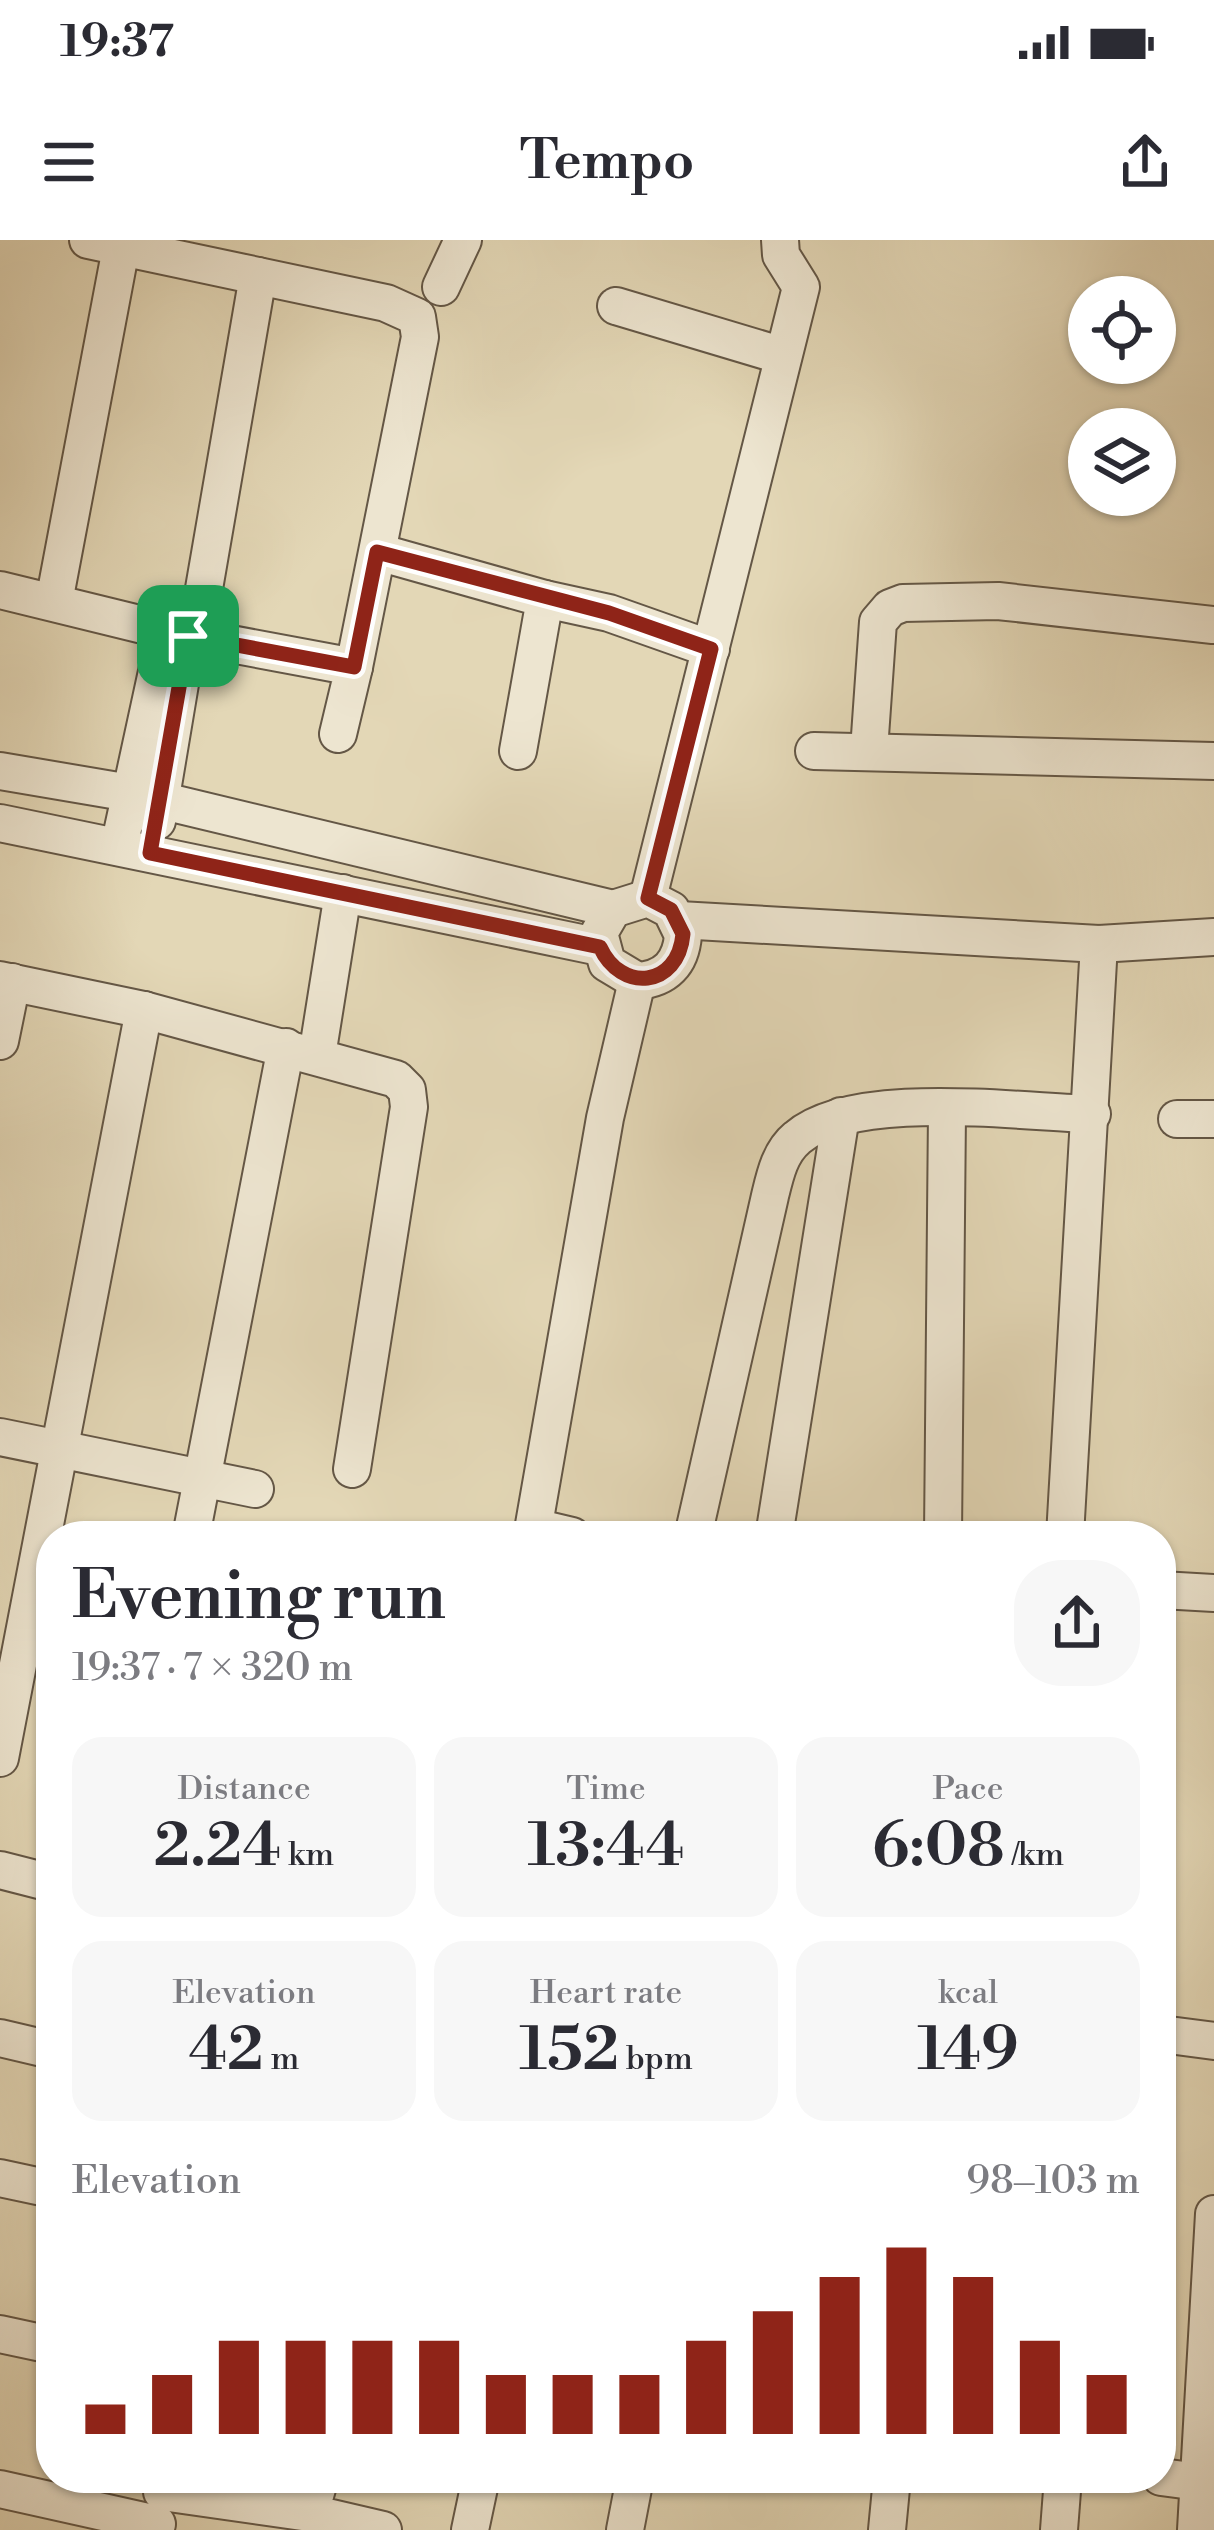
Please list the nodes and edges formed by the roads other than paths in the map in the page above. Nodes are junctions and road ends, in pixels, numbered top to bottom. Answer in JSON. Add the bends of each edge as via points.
{"nodes":[{"id":1,"x":463,"y":240,"type":"edge"},
{"id":2,"x":780,"y":240,"type":"edge"},
{"id":3,"x":104,"y":244,"type":"edge"},
{"id":4,"x":258,"y":276,"type":"junction"},
{"id":5,"x":441,"y":287,"type":"dead end"},
{"id":6,"x":616,"y":307,"type":"dead end"},
{"id":7,"x":783,"y":356,"type":"junction"},
{"id":8,"x":377,"y":552,"type":"junction"},
{"id":9,"x":0,"y":590,"type":"edge"},
{"id":10,"x":545,"y":599,"type":"junction"},
{"id":11,"x":54,"y":602,"type":"junction"},
{"id":12,"x":1213,"y":623,"type":"edge"},
{"id":13,"x":183,"y":634,"type":"junction"},
{"id":14,"x":711,"y":649,"type":"junction"},
{"id":15,"x":1214,"y":655,"type":"edge"},
{"id":16,"x":354,"y":667,"type":"junction"},
{"id":17,"x":338,"y":734,"type":"dead end"},
{"id":18,"x":869,"y":750,"type":"junction"},
{"id":19,"x":518,"y":751,"type":"dead end"},
{"id":20,"x":814,"y":751,"type":"dead end"},
{"id":21,"x":1214,"y":761,"type":"edge"},
{"id":22,"x":0,"y":771,"type":"edge"},
{"id":23,"x":146,"y":797,"type":"junction"},
{"id":24,"x":0,"y":823,"type":"edge"},
{"id":25,"x":134,"y":850,"type":"junction"},
{"id":26,"x":343,"y":893,"type":"junction"},
{"id":27,"x":648,"y":898,"type":"junction"},
{"id":28,"x":613,"y":909,"type":"junction"},
{"id":29,"x":679,"y":920,"type":"junction"},
{"id":30,"x":1214,"y":937,"type":"edge"},
{"id":31,"x":1099,"y":944,"type":"junction"},
{"id":32,"x":600,"y":947,"type":"junction"},
{"id":33,"x":637,"y":980,"type":"junction"},
{"id":34,"x":6,"y":981,"type":"edge"},
{"id":35,"x":144,"y":1010,"type":"junction"},
{"id":36,"x":0,"y":1041,"type":"edge"},
{"id":37,"x":301,"y":1052,"type":"junction"},
{"id":38,"x":946,"y":1111,"type":"junction"},
{"id":39,"x":1092,"y":1114,"type":"junction"},
{"id":40,"x":841,"y":1116,"type":"junction"},
{"id":41,"x":1177,"y":1119,"type":"dead end"},
{"id":42,"x":1214,"y":1119,"type":"edge"},
{"id":43,"x":0,"y":1437,"type":"edge"},
{"id":44,"x":59,"y":1452,"type":"junction"},
{"id":45,"x":352,"y":1469,"type":"dead end"},
{"id":46,"x":202,"y":1480,"type":"junction"},
{"id":47,"x":255,"y":1489,"type":"dead end"},
{"id":48,"x":46,"y":1521,"type":"edge"},
{"id":49,"x":194,"y":1521,"type":"edge"},
{"id":50,"x":535,"y":1521,"type":"edge"},
{"id":51,"x":696,"y":1521,"type":"edge"},
{"id":52,"x":776,"y":1521,"type":"edge"},
{"id":53,"x":943,"y":1521,"type":"edge"},
{"id":54,"x":1066,"y":1521,"type":"edge"},
{"id":55,"x":36,"y":1571,"type":"edge"},
{"id":56,"x":1176,"y":1592,"type":"edge"},
{"id":57,"x":1214,"y":1593,"type":"edge"},
{"id":58,"x":0,"y":1758,"type":"edge"},
{"id":59,"x":0,"y":1870,"type":"edge"},
{"id":60,"x":36,"y":1879,"type":"edge"},
{"id":61,"x":1176,"y":2036,"type":"edge"},
{"id":62,"x":0,"y":2038,"type":"edge"},
{"id":63,"x":1214,"y":2041,"type":"edge"},
{"id":64,"x":36,"y":2046,"type":"edge"},
{"id":65,"x":0,"y":2178,"type":"edge"},
{"id":66,"x":36,"y":2186,"type":"edge"},
{"id":67,"x":1214,"y":2214,"type":"edge"},
{"id":68,"x":0,"y":2334,"type":"edge"},
{"id":69,"x":36,"y":2342,"type":"edge"},
{"id":70,"x":1176,"y":2479,"type":"edge"},
{"id":71,"x":1206,"y":2484,"type":"edge"},
{"id":72,"x":478,"y":2493,"type":"edge"},
{"id":73,"x":632,"y":2493,"type":"edge"},
{"id":74,"x":891,"y":2493,"type":"edge"},
{"id":75,"x":1062,"y":2493,"type":"edge"},
{"id":76,"x":315,"y":2495,"type":"edge"},
{"id":77,"x":1,"y":2498,"type":"edge"},
{"id":78,"x":160,"y":2506,"type":"edge"},
{"id":79,"x":383,"y":2530,"type":"edge"},
{"id":80,"x":470,"y":2530,"type":"edge"},
{"id":81,"x":625,"y":2530,"type":"edge"},
{"id":82,"x":887,"y":2530,"type":"edge"},
{"id":83,"x":1059,"y":2530,"type":"edge"},
{"id":84,"x":1196,"y":2530,"type":"edge"}],
"edges":[{"from":1,"to":5,"type":"street"},
{"from":2,"to":7,"type":"street","via":[[801,287]]},
{"from":3,"to":4,"type":"street"},
{"from":3,"to":11,"type":"street"},
{"from":4,"to":8,"type":"street","via":[[417,317],[420,338]]},
{"from":4,"to":13,"type":"street"},
{"from":6,"to":7,"type":"street"},
{"from":7,"to":14,"type":"street"},
{"from":8,"to":10,"type":"street"},
{"from":8,"to":16,"type":"street"},
{"from":9,"to":11,"type":"street"},
{"from":10,"to":14,"type":"street"},
{"from":10,"to":19,"type":"street"},
{"from":11,"to":13,"type":"street"},
{"from":12,"to":15,"type":"street"},
{"from":12,"to":18,"type":"street","via":[[998,601],[903,603],[878,622]]},
{"from":13,"to":16,"type":"street"},
{"from":13,"to":23,"type":"street"},
{"from":14,"to":27,"type":"street"},
{"from":16,"to":17,"type":"street"},
{"from":18,"to":20,"type":"street"},
{"from":18,"to":21,"type":"street"},
{"from":22,"to":23,"type":"street"},
{"from":23,"to":25,"type":"street"},
{"from":23,"to":28,"type":"street"},
{"from":24,"to":25,"type":"street"},
{"from":25,"to":26,"type":"street"},
{"from":26,"to":32,"type":"street"},
{"from":26,"to":37,"type":"street"},
{"from":27,"to":28,"type":"street"},
{"from":27,"to":29,"type":"street"},
{"from":28,"to":32,"type":"street"},
{"from":29,"to":31,"type":"street"},
{"from":29,"to":33,"type":"street","via":[[676,963]]},
{"from":30,"to":31,"type":"street"},
{"from":31,"to":39,"type":"street"},
{"from":32,"to":33,"type":"street","via":[[620,975]]},
{"from":33,"to":50,"type":"street"},
{"from":34,"to":35,"type":"street"},
{"from":34,"to":36,"type":"street"},
{"from":35,"to":37,"type":"street"},
{"from":35,"to":44,"type":"street"},
{"from":37,"to":45,"type":"street","via":[[396,1079],[407,1090]]},
{"from":37,"to":46,"type":"street"},
{"from":38,"to":39,"type":"street"},
{"from":38,"to":40,"type":"street"},
{"from":38,"to":53,"type":"street"},
{"from":39,"to":54,"type":"street"},
{"from":40,"to":51,"type":"street","via":[[800,1135],[780,1163]]},
{"from":40,"to":52,"type":"street"},
{"from":41,"to":42,"type":"street"},
{"from":43,"to":44,"type":"street"},
{"from":44,"to":46,"type":"street"},
{"from":44,"to":48,"type":"street"},
{"from":46,"to":47,"type":"street"},
{"from":46,"to":49,"type":"street"},
{"from":55,"to":58,"type":"street"},
{"from":56,"to":57,"type":"street"},
{"from":59,"to":60,"type":"street"},
{"from":61,"to":63,"type":"street"},
{"from":62,"to":64,"type":"street"},
{"from":65,"to":66,"type":"street"},
{"from":67,"to":71,"type":"street"},
{"from":68,"to":69,"type":"street"},
{"from":70,"to":71,"type":"street"},
{"from":71,"to":84,"type":"street"},
{"from":72,"to":80,"type":"street"},
{"from":73,"to":81,"type":"street"},
{"from":74,"to":82,"type":"street"},
{"from":75,"to":83,"type":"street"},
{"from":76,"to":78,"type":"street"},
{"from":76,"to":79,"type":"street"},
{"from":77,"to":78,"type":"street"}]}
